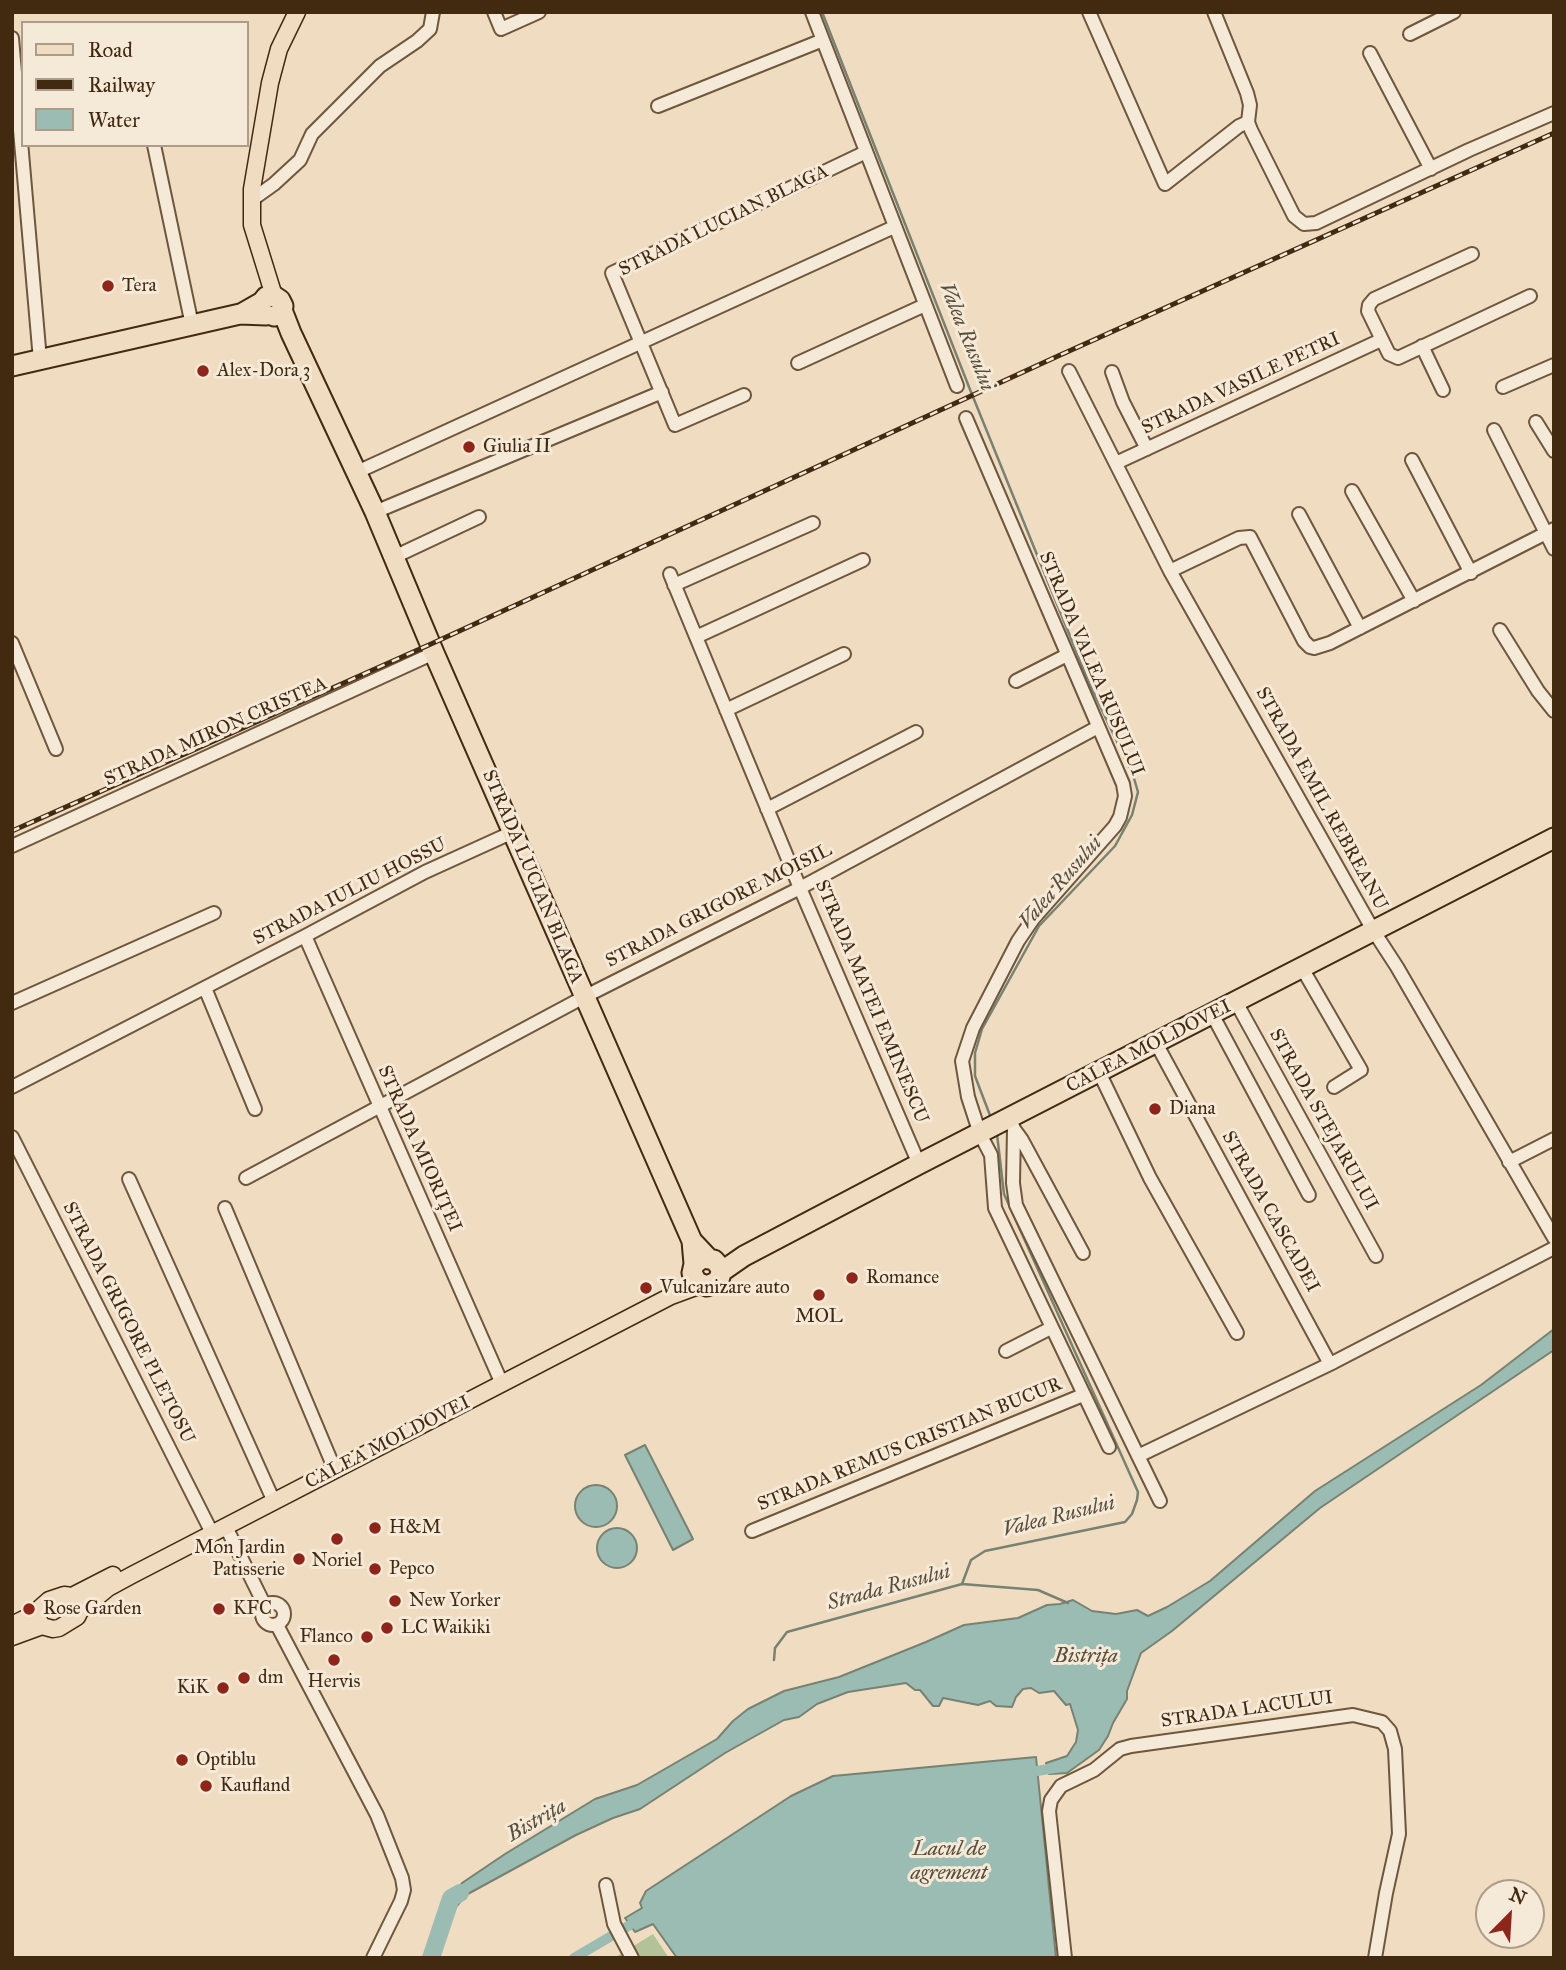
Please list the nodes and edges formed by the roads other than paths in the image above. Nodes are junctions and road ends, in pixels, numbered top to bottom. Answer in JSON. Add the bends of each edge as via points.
{"nodes":[{"id":1,"x":298,"y":12,"type":"edge"},
{"id":2,"x":433,"y":12,"type":"edge"},
{"id":3,"x":494,"y":12,"type":"edge"},
{"id":4,"x":538,"y":12,"type":"edge"},
{"id":5,"x":812,"y":12,"type":"edge"},
{"id":6,"x":1088,"y":12,"type":"edge"},
{"id":7,"x":1214,"y":12,"type":"edge"},
{"id":8,"x":1454,"y":12,"type":"edge"},
{"id":9,"x":1410,"y":34,"type":"dead end"},
{"id":10,"x":12,"y":38,"type":"edge"},
{"id":11,"x":823,"y":40,"type":"junction"},
{"id":12,"x":1370,"y":53,"type":"dead end"},
{"id":13,"x":658,"y":106,"type":"dead end"},
{"id":14,"x":1554,"y":113,"type":"edge"},
{"id":15,"x":1248,"y":122,"type":"junction"},
{"id":16,"x":21,"y":142,"type":"edge"},
{"id":17,"x":21,"y":147,"type":"edge"},
{"id":18,"x":155,"y":147,"type":"edge"},
{"id":19,"x":866,"y":152,"type":"junction"},
{"id":20,"x":1431,"y":170,"type":"junction"},
{"id":21,"x":253,"y":199,"type":"junction"},
{"id":22,"x":894,"y":227,"type":"junction"},
{"id":23,"x":1472,"y":254,"type":"dead end"},
{"id":24,"x":1530,"y":296,"type":"dead end"},
{"id":25,"x":271,"y":302,"type":"junction"},
{"id":26,"x":925,"y":305,"type":"junction"},
{"id":27,"x":192,"y":325,"type":"junction"},
{"id":28,"x":1381,"y":340,"type":"junction"},
{"id":29,"x":640,"y":344,"type":"junction"},
{"id":30,"x":1422,"y":346,"type":"junction"},
{"id":31,"x":40,"y":360,"type":"junction"},
{"id":32,"x":798,"y":362,"type":"dead end"},
{"id":33,"x":1554,"y":365,"type":"edge"},
{"id":34,"x":12,"y":366,"type":"edge"},
{"id":35,"x":1069,"y":371,"type":"dead end"},
{"id":36,"x":1112,"y":372,"type":"dead end"},
{"id":37,"x":957,"y":386,"type":"dead end"},
{"id":38,"x":1503,"y":387,"type":"dead end"},
{"id":39,"x":1443,"y":390,"type":"dead end"},
{"id":40,"x":662,"y":392,"type":"junction"},
{"id":41,"x":744,"y":395,"type":"dead end"},
{"id":42,"x":966,"y":418,"type":"dead end"},
{"id":43,"x":1536,"y":422,"type":"dead end"},
{"id":44,"x":1494,"y":430,"type":"dead end"},
{"id":45,"x":1147,"y":449,"type":"junction"},
{"id":46,"x":1554,"y":451,"type":"edge"},
{"id":47,"x":1412,"y":460,"type":"dead end"},
{"id":48,"x":1116,"y":463,"type":"junction"},
{"id":49,"x":357,"y":472,"type":"junction"},
{"id":50,"x":1352,"y":491,"type":"dead end"},
{"id":51,"x":375,"y":512,"type":"junction"},
{"id":52,"x":1299,"y":514,"type":"dead end"},
{"id":53,"x":480,"y":517,"type":"dead end"},
{"id":54,"x":813,"y":523,"type":"dead end"},
{"id":55,"x":1551,"y":531,"type":"edge"},
{"id":56,"x":1554,"y":549,"type":"edge"},
{"id":57,"x":394,"y":557,"type":"junction"},
{"id":58,"x":863,"y":560,"type":"dead end"},
{"id":59,"x":1170,"y":571,"type":"junction"},
{"id":60,"x":1471,"y":573,"type":"junction"},
{"id":61,"x":1415,"y":601,"type":"junction"},
{"id":62,"x":1360,"y":628,"type":"junction"},
{"id":63,"x":1500,"y":630,"type":"dead end"},
{"id":64,"x":696,"y":637,"type":"junction"},
{"id":65,"x":12,"y":643,"type":"edge"},
{"id":66,"x":435,"y":653,"type":"junction"},
{"id":67,"x":844,"y":654,"type":"dead end"},
{"id":68,"x":1067,"y":655,"type":"junction"},
{"id":69,"x":1016,"y":681,"type":"dead end"},
{"id":70,"x":726,"y":710,"type":"junction"},
{"id":71,"x":1554,"y":711,"type":"edge"},
{"id":72,"x":1098,"y":727,"type":"junction"},
{"id":73,"x":916,"y":732,"type":"dead end"},
{"id":74,"x":56,"y":749,"type":"dead end"},
{"id":75,"x":767,"y":809,"type":"junction"},
{"id":76,"x":513,"y":832,"type":"junction"},
{"id":77,"x":1554,"y":838,"type":"edge"},
{"id":78,"x":12,"y":846,"type":"edge"},
{"id":79,"x":800,"y":888,"type":"junction"},
{"id":80,"x":214,"y":913,"type":"dead end"},
{"id":81,"x":1373,"y":930,"type":"junction"},
{"id":82,"x":305,"y":936,"type":"junction"},
{"id":83,"x":1302,"y":968,"type":"junction"},
{"id":84,"x":205,"y":988,"type":"junction"},
{"id":85,"x":584,"y":997,"type":"junction"},
{"id":86,"x":1236,"y":1002,"type":"junction"},
{"id":87,"x":12,"y":1003,"type":"edge"},
{"id":88,"x":1212,"y":1014,"type":"junction"},
{"id":89,"x":1156,"y":1043,"type":"junction"},
{"id":90,"x":1099,"y":1072,"type":"junction"},
{"id":91,"x":12,"y":1087,"type":"edge"},
{"id":92,"x":1334,"y":1087,"type":"dead end"},
{"id":93,"x":380,"y":1106,"type":"junction"},
{"id":94,"x":255,"y":1109,"type":"dead end"},
{"id":95,"x":998,"y":1127,"type":"junction"},
{"id":96,"x":12,"y":1137,"type":"edge"},
{"id":97,"x":1554,"y":1139,"type":"edge"},
{"id":98,"x":1509,"y":1162,"type":"junction"},
{"id":99,"x":919,"y":1164,"type":"junction"},
{"id":100,"x":246,"y":1178,"type":"dead end"},
{"id":101,"x":129,"y":1180,"type":"dead end"},
{"id":102,"x":1309,"y":1195,"type":"dead end"},
{"id":103,"x":225,"y":1208,"type":"dead end"},
{"id":104,"x":1554,"y":1238,"type":"edge"},
{"id":105,"x":1554,"y":1248,"type":"edge"},
{"id":106,"x":1083,"y":1253,"type":"dead end"},
{"id":107,"x":1376,"y":1256,"type":"dead end"},
{"id":108,"x":705,"y":1269,"type":"junction"},
{"id":109,"x":1051,"y":1328,"type":"junction"},
{"id":110,"x":1237,"y":1333,"type":"dead end"},
{"id":111,"x":1006,"y":1351,"type":"dead end"},
{"id":112,"x":1331,"y":1364,"type":"junction"},
{"id":113,"x":499,"y":1377,"type":"junction"},
{"id":114,"x":1083,"y":1395,"type":"junction"},
{"id":115,"x":1109,"y":1447,"type":"dead end"},
{"id":116,"x":1138,"y":1457,"type":"junction"},
{"id":117,"x":332,"y":1463,"type":"junction"},
{"id":118,"x":271,"y":1495,"type":"junction"},
{"id":119,"x":1160,"y":1501,"type":"dead end"},
{"id":120,"x":209,"y":1527,"type":"junction"},
{"id":121,"x":226,"y":1527,"type":"junction"},
{"id":122,"x":752,"y":1531,"type":"dead end"},
{"id":123,"x":72,"y":1596,"type":"junction"},
{"id":124,"x":80,"y":1611,"type":"junction"},
{"id":125,"x":40,"y":1619,"type":"junction"},
{"id":126,"x":12,"y":1625,"type":"edge"},
{"id":127,"x":12,"y":1637,"type":"edge"},
{"id":128,"x":606,"y":1885,"type":"dead end"},
{"id":129,"x":630,"y":1955,"type":"edge"},
{"id":130,"x":373,"y":1958,"type":"edge"},
{"id":131,"x":1065,"y":1958,"type":"edge"},
{"id":132,"x":1375,"y":1958,"type":"edge"}],
"edges":[{"from":1,"to":21,"type":"main road","via":[[279,49],[270,83]]},
{"from":2,"to":21,"type":"street","via":[[430,29],[380,66],[313,134],[300,160]]},
{"from":3,"to":4,"type":"street","via":[[501,29]]},
{"from":5,"to":11,"type":"street"},
{"from":6,"to":15,"type":"street","via":[[1165,184]]},
{"from":7,"to":15,"type":"street","via":[[1247,93]]},
{"from":8,"to":9,"type":"street"},
{"from":10,"to":16,"type":"street"},
{"from":11,"to":13,"type":"street"},
{"from":11,"to":19,"type":"street"},
{"from":12,"to":20,"type":"street"},
{"from":14,"to":20,"type":"street"},
{"from":15,"to":20,"type":"street","via":[[1294,216],[1304,224],[1316,223]]},
{"from":17,"to":31,"type":"street"},
{"from":18,"to":27,"type":"street"},
{"from":19,"to":22,"type":"street"},
{"from":19,"to":29,"type":"street","name":"STRADA LUCIAN BLAGA","via":[[612,273]]},
{"from":21,"to":25,"type":"main road","via":[[252,225]]},
{"from":22,"to":26,"type":"street"},
{"from":22,"to":29,"type":"street"},
{"from":23,"to":28,"type":"street","via":[[1374,299],[1368,311]]},
{"from":24,"to":30,"type":"street"},
{"from":25,"to":27,"type":"highway"},
{"from":25,"to":49,"type":"highway","name":"STRADA LUCIAN BLAGA"},
{"from":26,"to":32,"type":"street"},
{"from":26,"to":37,"type":"street"},
{"from":27,"to":31,"type":"highway"},
{"from":28,"to":30,"type":"street","via":[[1398,358]]},
{"from":28,"to":45,"type":"street","name":"STRADA VASILE PETRI"},
{"from":29,"to":40,"type":"street","name":"STRADA LUCIAN BLAGA"},
{"from":29,"to":49,"type":"street"},
{"from":30,"to":39,"type":"street"},
{"from":31,"to":34,"type":"highway"},
{"from":33,"to":38,"type":"street"},
{"from":35,"to":48,"type":"street","name":"STRADA EMIL REBREANU"},
{"from":36,"to":45,"type":"street"},
{"from":40,"to":41,"type":"street","name":"STRADA LUCIAN BLAGA","via":[[675,425]]},
{"from":40,"to":51,"type":"street"},
{"from":42,"to":68,"type":"street","name":"STRADA VALEA RUSULUI"},
{"from":43,"to":46,"type":"street"},
{"from":44,"to":55,"type":"street"},
{"from":45,"to":48,"type":"street","name":"STRADA VASILE PETRI"},
{"from":47,"to":60,"type":"street"},
{"from":48,"to":59,"type":"street","name":"STRADA EMIL REBREANU"},
{"from":49,"to":51,"type":"highway","name":"STRADA LUCIAN BLAGA"},
{"from":50,"to":61,"type":"street"},
{"from":51,"to":57,"type":"highway","name":"STRADA LUCIAN BLAGA"},
{"from":52,"to":62,"type":"street"},
{"from":53,"to":57,"type":"street"},
{"from":54,"to":64,"type":"street","name":"STRADA MATEI EMINESCU","via":[[672,579]]},
{"from":55,"to":56,"type":"street"},
{"from":55,"to":60,"type":"street"},
{"from":57,"to":66,"type":"highway","name":"STRADA LUCIAN BLAGA"},
{"from":58,"to":64,"type":"street"},
{"from":59,"to":62,"type":"street","via":[[1245,536],[1252,541],[1310,647]]},
{"from":59,"to":81,"type":"street","name":"STRADA EMIL REBREANU"},
{"from":60,"to":61,"type":"street"},
{"from":61,"to":62,"type":"street"},
{"from":63,"to":71,"type":"street"},
{"from":64,"to":70,"type":"street","name":"STRADA MATEI EMINESCU"},
{"from":65,"to":74,"type":"street"},
{"from":66,"to":76,"type":"highway","name":"STRADA LUCIAN BLAGA"},
{"from":66,"to":78,"type":"street","name":"STRADA MIRON CRISTEA"},
{"from":67,"to":70,"type":"street"},
{"from":68,"to":69,"type":"street"},
{"from":68,"to":72,"type":"street","name":"STRADA VALEA RUSULUI"},
{"from":70,"to":75,"type":"street","name":"STRADA MATEI EMINESCU"},
{"from":72,"to":79,"type":"street","name":"STRADA GRIGORE MOISIL"},
{"from":72,"to":95,"type":"street","name":"STRADA VALEA RUSULUI","via":[[1123,784],[1120,817],[1033,919],[999,973],[962,1061],[968,1097]]},
{"from":73,"to":75,"type":"street"},
{"from":75,"to":79,"type":"street","name":"STRADA MATEI EMINESCU"},
{"from":76,"to":82,"type":"street","name":"STRADA IULIU HOSSU","via":[[425,872]]},
{"from":76,"to":85,"type":"highway","name":"STRADA LUCIAN BLAGA"},
{"from":77,"to":81,"type":"highway","name":"CALEA MOLDOVEI"},
{"from":79,"to":85,"type":"street","name":"STRADA GRIGORE MOISIL"},
{"from":79,"to":99,"type":"street","name":"STRADA MATEI EMINESCU"},
{"from":80,"to":87,"type":"street"},
{"from":81,"to":83,"type":"highway","name":"CALEA MOLDOVEI"},
{"from":81,"to":98,"type":"street","name":"STRADA EMIL REBREANU"},
{"from":82,"to":84,"type":"street","name":"STRADA IULIU HOSSU"},
{"from":82,"to":93,"type":"street","name":"STRADA MIORIȚEI"},
{"from":83,"to":86,"type":"highway","name":"CALEA MOLDOVEI"},
{"from":83,"to":92,"type":"street","via":[[1361,1070]]},
{"from":84,"to":91,"type":"street","name":"STRADA IULIU HOSSU"},
{"from":84,"to":94,"type":"street"},
{"from":85,"to":93,"type":"street","name":"STRADA GRIGORE MOISIL"},
{"from":85,"to":108,"type":"highway","name":"STRADA LUCIAN BLAGA"},
{"from":86,"to":88,"type":"highway","name":"CALEA MOLDOVEI"},
{"from":86,"to":107,"type":"street","name":"STRADA STEJARULUI"},
{"from":88,"to":89,"type":"highway","name":"CALEA MOLDOVEI"},
{"from":88,"to":102,"type":"street"},
{"from":89,"to":90,"type":"highway","name":"CALEA MOLDOVEI"},
{"from":89,"to":112,"type":"street","name":"STRADA CASCADEI"},
{"from":90,"to":95,"type":"highway","name":"CALEA MOLDOVEI"},
{"from":90,"to":110,"type":"street","via":[[1150,1178]]},
{"from":93,"to":100,"type":"street","name":"STRADA GRIGORE MOISIL"},
{"from":93,"to":113,"type":"street","name":"STRADA MIORIȚEI"},
{"from":95,"to":99,"type":"highway","name":"CALEA MOLDOVEI"},
{"from":95,"to":106,"type":"street","via":[[1023,1140]]},
{"from":95,"to":109,"type":"street","via":[[990,1155],[995,1209]]},
{"from":95,"to":116,"type":"street","via":[[1016,1205]]},
{"from":96,"to":120,"type":"street","name":"STRADA GRIGORE PLETOSU"},
{"from":97,"to":98,"type":"street"},
{"from":98,"to":104,"type":"street","name":"STRADA EMIL REBREANU"},
{"from":99,"to":108,"type":"highway","name":"CALEA MOLDOVEI","via":[[744,1256]]},
{"from":101,"to":118,"type":"street"},
{"from":103,"to":117,"type":"street"},
{"from":105,"to":112,"type":"street"},
{"from":108,"to":113,"type":"main road","name":"CALEA MOLDOVEI"},
{"from":108,"to":121,"type":"main road","name":"CALEA MOLDOVEI","via":[[671,1296]]},
{"from":109,"to":111,"type":"street"},
{"from":109,"to":114,"type":"street"},
{"from":112,"to":116,"type":"street"},
{"from":113,"to":117,"type":"main road","name":"CALEA MOLDOVEI"},
{"from":114,"to":115,"type":"street"},
{"from":114,"to":122,"type":"street","name":"STRADA REMUS CRISTIAN BUCUR"},
{"from":116,"to":119,"type":"street"},
{"from":117,"to":118,"type":"main road","name":"CALEA MOLDOVEI"},
{"from":118,"to":120,"type":"main road","name":"CALEA MOLDOVEI"},
{"from":120,"to":123,"type":"main road","name":"CALEA MOLDOVEI"},
{"from":121,"to":124,"type":"main road","name":"CALEA MOLDOVEI","via":[[108,1588]]},
{"from":121,"to":130,"type":"street","via":[[265,1606],[274,1603],[283,1609],[277,1625],[377,1815],[402,1878],[401,1901]]},
{"from":123,"to":124,"type":"main road"},
{"from":123,"to":125,"type":"main road","via":[[49,1600]]},
{"from":124,"to":125,"type":"main road","via":[[60,1628],[53,1629]]},
{"from":125,"to":126,"type":"main road"},
{"from":125,"to":127,"type":"main road"},
{"from":128,"to":129,"type":"street","via":[[614,1924]]},
{"from":131,"to":132,"type":"street","name":"STRADA LACULUI","via":[[1049,1811],[1061,1786],[1131,1746],[1353,1715],[1382,1722],[1395,1749],[1399,1834]]}]}
